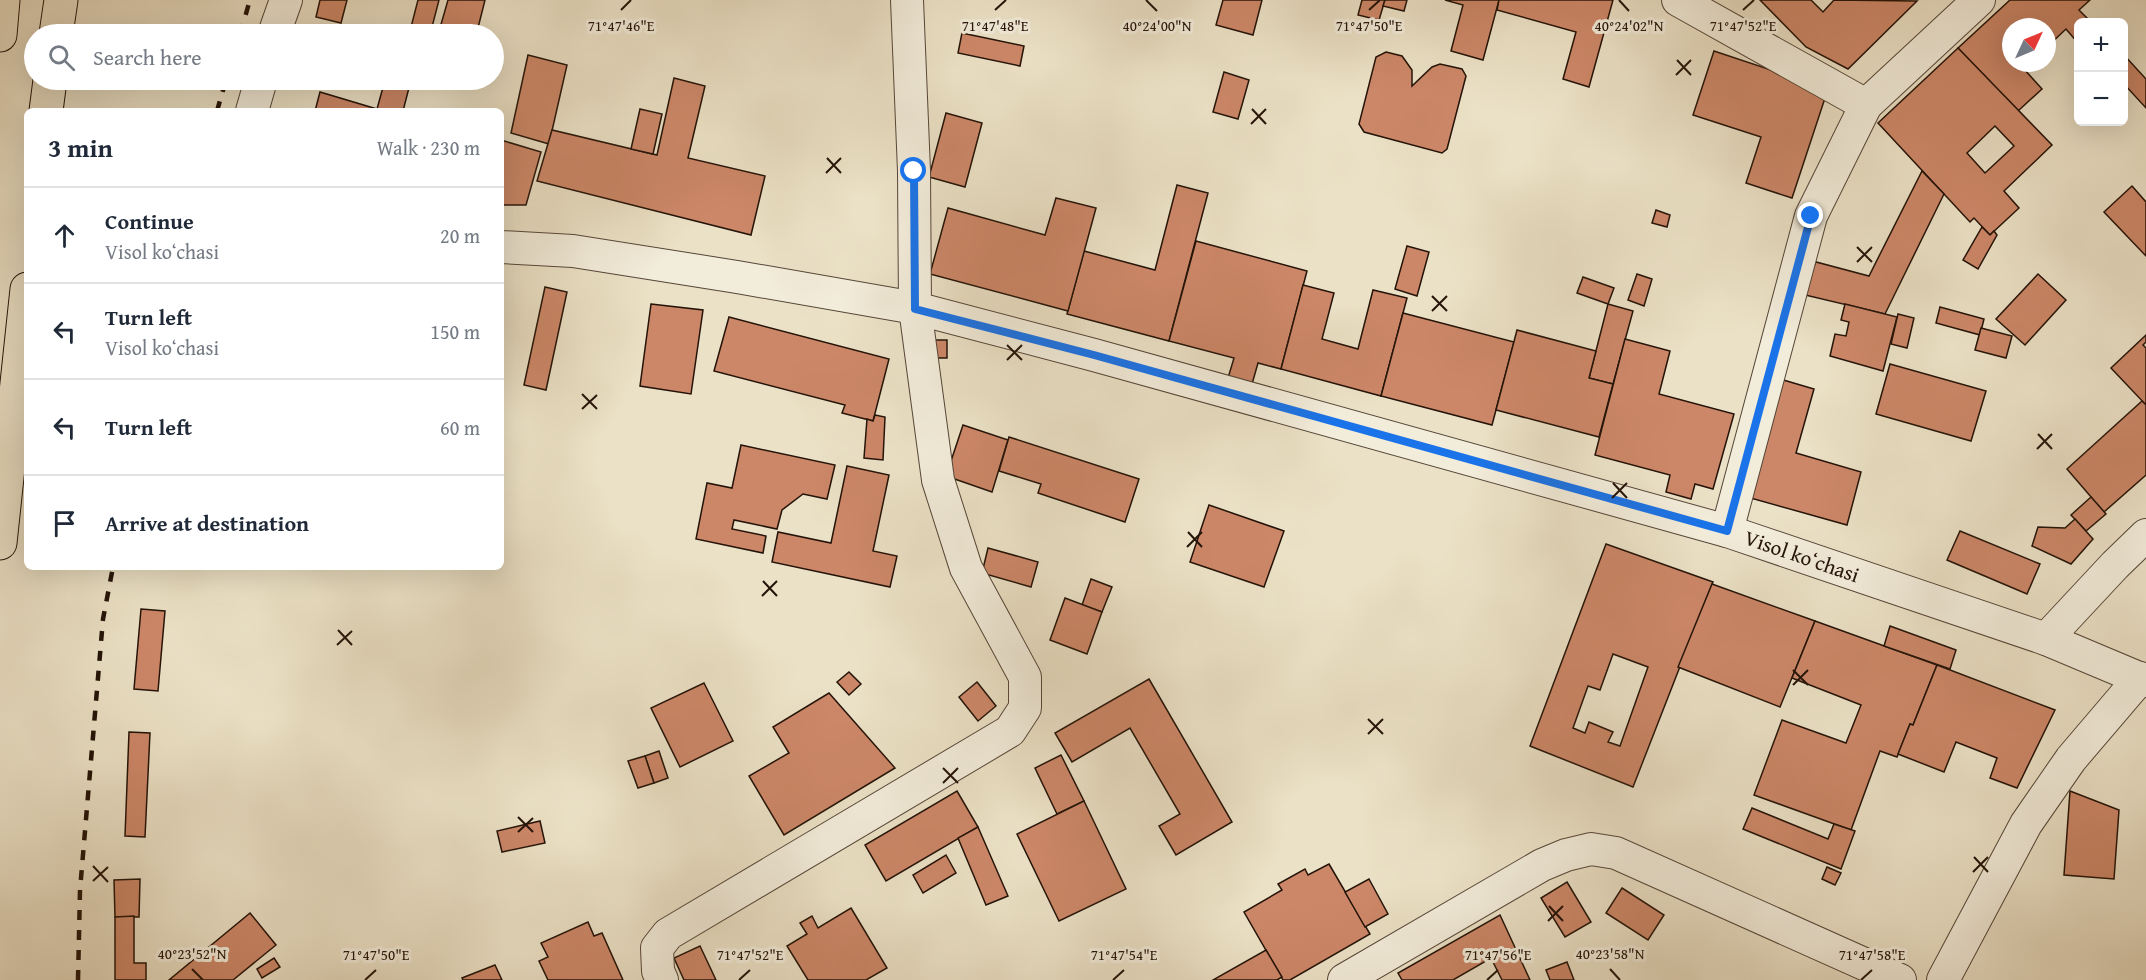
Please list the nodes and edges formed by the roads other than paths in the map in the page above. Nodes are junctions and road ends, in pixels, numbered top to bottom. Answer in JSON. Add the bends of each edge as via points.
{"nodes":[{"id":1,"x":3,"y":0,"type":"edge"},
{"id":2,"x":61,"y":0,"type":"edge"},
{"id":3,"x":286,"y":0,"type":"edge"},
{"id":4,"x":907,"y":0,"type":"edge"},
{"id":5,"x":1678,"y":0,"type":"edge"},
{"id":6,"x":1979,"y":0,"type":"edge"},
{"id":7,"x":58,"y":24,"type":"edge"},
{"id":8,"x":278,"y":24,"type":"edge"},
{"id":9,"x":0,"y":35,"type":"edge"},
{"id":10,"x":49,"y":90,"type":"edge"},
{"id":11,"x":258,"y":90,"type":"edge"},
{"id":12,"x":1866,"y":105,"type":"junction"},
{"id":13,"x":46,"y":108,"type":"edge"},
{"id":14,"x":253,"y":108,"type":"edge"},
{"id":15,"x":504,"y":247,"type":"edge"},
{"id":16,"x":915,"y":309,"type":"junction"},
{"id":17,"x":24,"y":317,"type":"edge"},
{"id":18,"x":1727,"y":531,"type":"junction"},
{"id":19,"x":2146,"y":536,"type":"edge"},
{"id":20,"x":0,"y":543,"type":"edge"},
{"id":21,"x":2046,"y":639,"type":"junction"},
{"id":22,"x":2143,"y":679,"type":"edge"},
{"id":23,"x":662,"y":980,"type":"edge"},
{"id":24,"x":1344,"y":980,"type":"edge"},
{"id":25,"x":1900,"y":980,"type":"edge"},
{"id":26,"x":1943,"y":980,"type":"edge"}],
"edges":[{"from":1,"to":9,"type":"highway"},
{"from":2,"to":7,"type":"highway"},
{"from":3,"to":8,"type":"street"},
{"from":4,"to":16,"type":"street"},
{"from":5,"to":12,"type":"street"},
{"from":6,"to":12,"type":"street"},
{"from":10,"to":13,"type":"highway"},
{"from":11,"to":14,"type":"street"},
{"from":12,"to":18,"type":"street","via":[[1811,216]]},
{"from":15,"to":16,"type":"street","name":"Visol koʻchasi","via":[[573,251]]},
{"from":16,"to":18,"type":"street","name":"Visol koʻchasi","via":[[1106,358]]},
{"from":16,"to":23,"type":"street","via":[[938,480],[966,568],[1025,677],[1025,708],[1010,731],[668,934],[657,948]]},
{"from":17,"to":20,"type":"highway"},
{"from":18,"to":21,"type":"street","name":"Visol koʻchasi"},
{"from":19,"to":21,"type":"street"},
{"from":21,"to":22,"type":"street","name":"Visol koʻchasi"},
{"from":22,"to":26,"type":"street","via":[[2071,759],[2026,824]]},
{"from":24,"to":25,"type":"street","via":[[1542,865],[1591,849],[1616,853]]}]}
